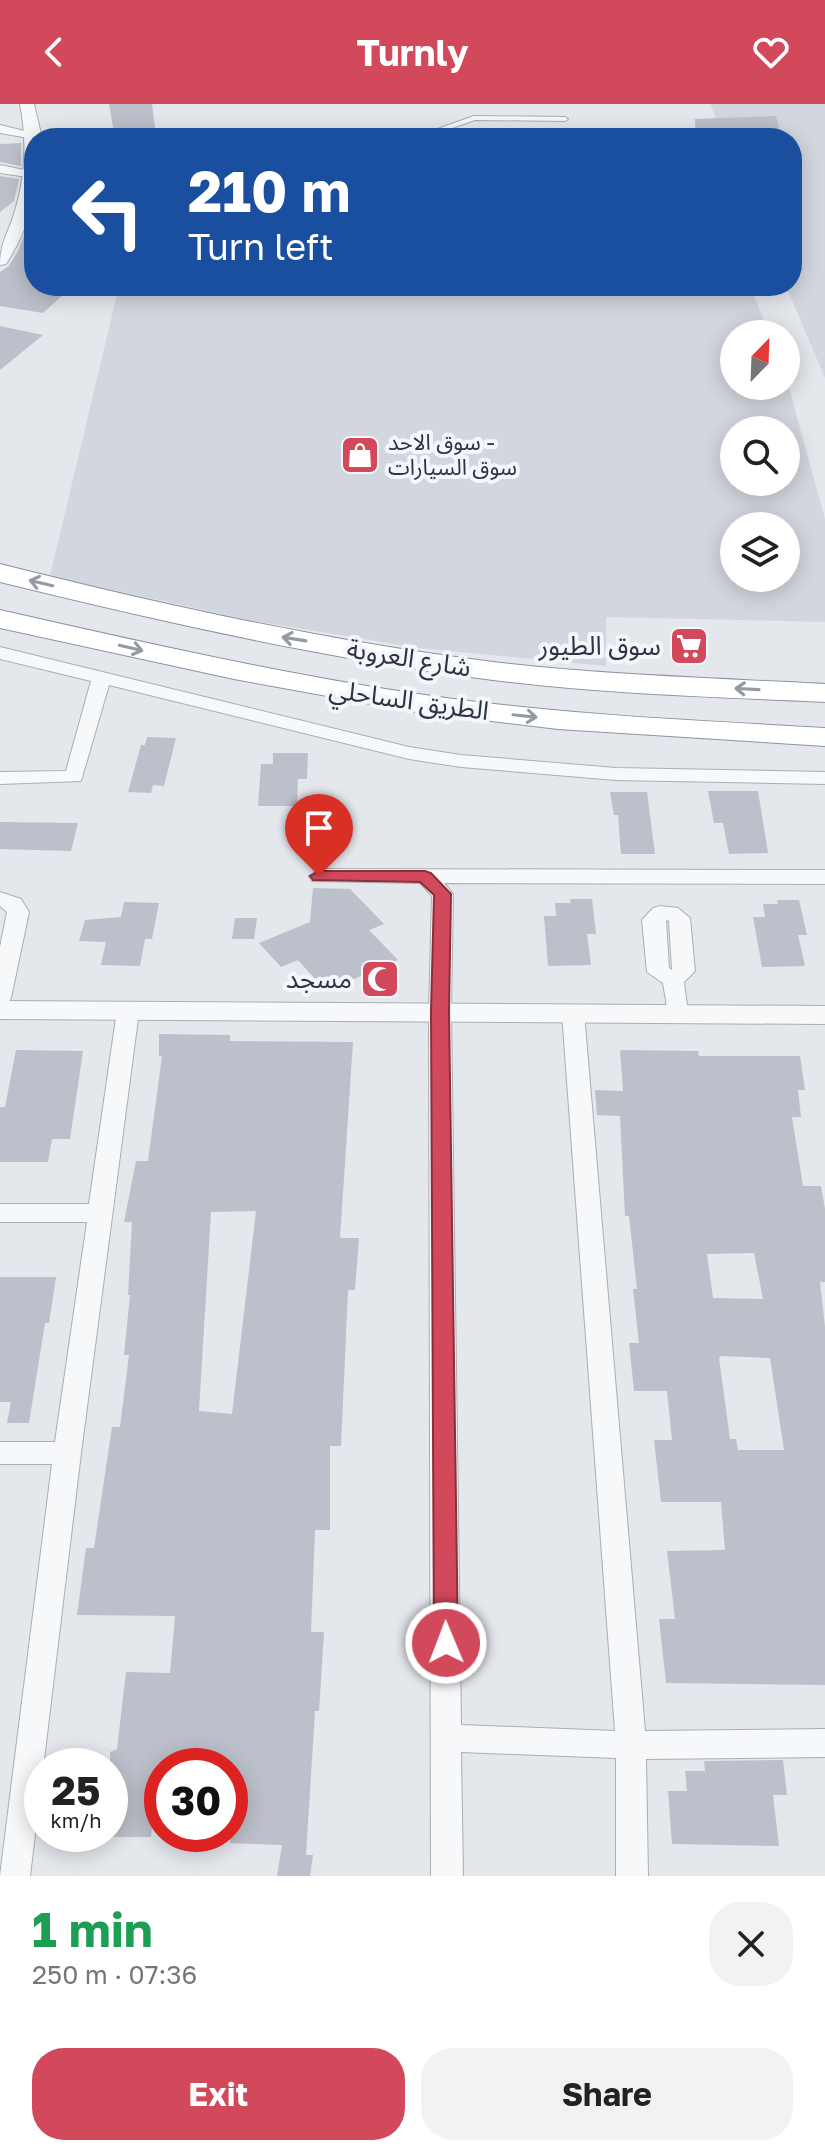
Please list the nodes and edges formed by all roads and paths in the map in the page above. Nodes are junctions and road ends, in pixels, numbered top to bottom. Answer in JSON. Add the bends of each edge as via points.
{"nodes":[{"id":1,"x":27,"y":104,"type":"edge"},
{"id":2,"x":565,"y":119,"type":"dead end"},
{"id":3,"x":32,"y":128,"type":"edge"},
{"id":4,"x":446,"y":128,"type":"edge"},
{"id":5,"x":0,"y":129,"type":"edge"},
{"id":6,"x":24,"y":135,"type":"edge"},
{"id":7,"x":0,"y":169,"type":"edge"},
{"id":8,"x":24,"y":180,"type":"edge"},
{"id":9,"x":24,"y":210,"type":"edge"},
{"id":10,"x":0,"y":230,"type":"edge"},
{"id":11,"x":17,"y":233,"type":"junction"},
{"id":12,"x":0,"y":260,"type":"edge"},
{"id":13,"x":0,"y":573,"type":"edge"},
{"id":14,"x":0,"y":619,"type":"edge"},
{"id":15,"x":239,"y":628,"type":"junction"},
{"id":16,"x":355,"y":650,"type":"junction"},
{"id":17,"x":0,"y":653,"type":"edge"},
{"id":18,"x":203,"y":665,"type":"junction"},
{"id":19,"x":101,"y":679,"type":"junction"},
{"id":20,"x":331,"y":689,"type":"junction"},
{"id":21,"x":825,"y":693,"type":"edge"},
{"id":22,"x":825,"y":737,"type":"edge"},
{"id":23,"x":0,"y":778,"type":"edge"},
{"id":24,"x":825,"y":778,"type":"edge"},
{"id":25,"x":319,"y":876,"type":"dead end"},
{"id":26,"x":425,"y":876,"type":"junction"},
{"id":27,"x":825,"y":877,"type":"edge"},
{"id":28,"x":0,"y":899,"type":"edge"},
{"id":29,"x":673,"y":978,"type":"dead end"},
{"id":30,"x":0,"y":998,"type":"edge"},
{"id":31,"x":0,"y":1010,"type":"edge"},
{"id":32,"x":128,"y":1011,"type":"junction"},
{"id":33,"x":440,"y":1011,"type":"junction"},
{"id":34,"x":573,"y":1013,"type":"junction"},
{"id":35,"x":677,"y":1014,"type":"junction"},
{"id":36,"x":825,"y":1015,"type":"edge"},
{"id":37,"x":0,"y":1213,"type":"edge"},
{"id":38,"x":99,"y":1213,"type":"junction"},
{"id":39,"x":0,"y":1453,"type":"edge"},
{"id":40,"x":67,"y":1453,"type":"junction"},
{"id":41,"x":446,"y":1738,"type":"junction"},
{"id":42,"x":825,"y":1743,"type":"edge"},
{"id":43,"x":631,"y":1745,"type":"junction"},
{"id":44,"x":14,"y":1876,"type":"edge"},
{"id":45,"x":447,"y":1876,"type":"edge"},
{"id":46,"x":632,"y":1876,"type":"edge"}],
"edges":[{"from":1,"to":3,"type":"street"},
{"from":2,"to":4,"type":"lane","via":[[474,118]]},
{"from":5,"to":6,"type":"street"},
{"from":7,"to":8,"type":"street"},
{"from":9,"to":11,"type":"street"},
{"from":10,"to":11,"type":"street"},
{"from":11,"to":12,"type":"street"},
{"from":15,"to":13,"type":"highway","name":"شارع العروبة","one_way":true},
{"from":14,"to":18,"type":"highway","name":"الطريق الساحلي","one_way":true},
{"from":16,"to":15,"type":"highway","name":"شارع العروبة","one_way":true},
{"from":15,"to":18,"type":"highway","via":[[243,638],[238,649]]},
{"from":16,"to":20,"type":"highway","via":[[333,665]]},
{"from":21,"to":16,"type":"highway","name":"شارع العروبة","one_way":true,"via":[[571,680]]},
{"from":17,"to":19,"type":"street"},
{"from":18,"to":20,"type":"highway","name":"الطريق الساحلي"},
{"from":19,"to":23,"type":"street","via":[[74,777]]},
{"from":19,"to":24,"type":"street","via":[[452,761],[531,770]]},
{"from":20,"to":22,"type":"highway","name":"الطريق الساحلي","one_way":true,"via":[[574,722]]},
{"from":25,"to":26,"type":"street"},
{"from":26,"to":27,"type":"street"},
{"from":26,"to":33,"type":"street","via":[[443,894]]},
{"from":28,"to":30,"type":"street","via":[[14,904],[18,912]]},
{"from":29,"to":35,"type":"street"},
{"from":31,"to":32,"type":"street"},
{"from":32,"to":33,"type":"street"},
{"from":32,"to":38,"type":"street"},
{"from":33,"to":34,"type":"street"},
{"from":33,"to":41,"type":"street"},
{"from":34,"to":35,"type":"street"},
{"from":34,"to":43,"type":"street"},
{"from":35,"to":36,"type":"street"},
{"from":37,"to":38,"type":"street"},
{"from":38,"to":40,"type":"street"},
{"from":39,"to":40,"type":"street"},
{"from":40,"to":44,"type":"street"},
{"from":41,"to":43,"type":"street"},
{"from":41,"to":45,"type":"street"},
{"from":42,"to":43,"type":"street"},
{"from":43,"to":46,"type":"street"}]}
